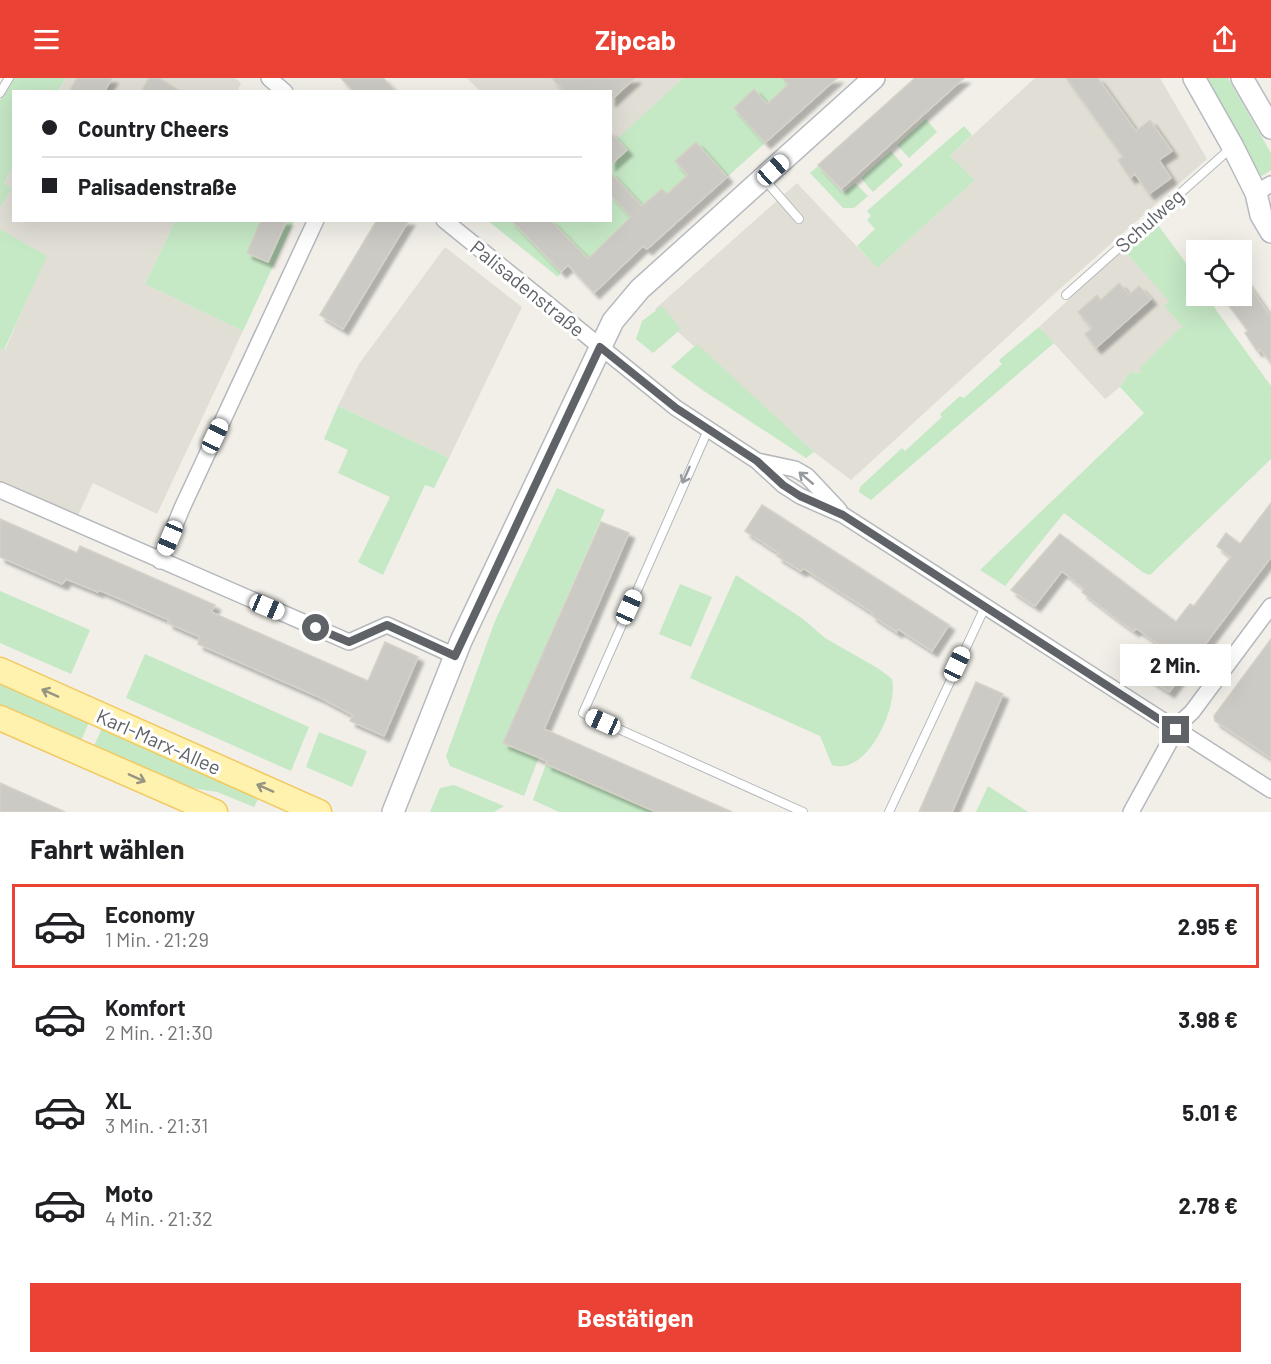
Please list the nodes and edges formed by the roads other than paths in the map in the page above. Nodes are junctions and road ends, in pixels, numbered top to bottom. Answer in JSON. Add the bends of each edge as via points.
{"nodes":[{"id":1,"x":9,"y":78,"type":"edge"},
{"id":2,"x":269,"y":78,"type":"edge"},
{"id":3,"x":874,"y":78,"type":"edge"},
{"id":4,"x":1194,"y":78,"type":"edge"},
{"id":5,"x":1242,"y":78,"type":"edge"},
{"id":6,"x":283,"y":90,"type":"edge"},
{"id":7,"x":0,"y":93,"type":"edge"},
{"id":8,"x":1271,"y":128,"type":"edge"},
{"id":9,"x":1233,"y":147,"type":"junction"},
{"id":10,"x":763,"y":178,"type":"junction"},
{"id":11,"x":1264,"y":188,"type":"edge"},
{"id":12,"x":799,"y":219,"type":"dead end"},
{"id":13,"x":315,"y":222,"type":"edge"},
{"id":14,"x":446,"y":222,"type":"edge"},
{"id":15,"x":1271,"y":232,"type":"edge"},
{"id":16,"x":1066,"y":295,"type":"dead end"},
{"id":17,"x":600,"y":347,"type":"junction"},
{"id":18,"x":708,"y":429,"type":"junction"},
{"id":19,"x":0,"y":490,"type":"edge"},
{"id":20,"x":160,"y":561,"type":"junction"},
{"id":21,"x":1271,"y":606,"type":"edge"},
{"id":22,"x":985,"y":607,"type":"junction"},
{"id":23,"x":455,"y":656,"type":"junction"},
{"id":24,"x":0,"y":670,"type":"edge"},
{"id":25,"x":0,"y":718,"type":"edge"},
{"id":26,"x":1176,"y":730,"type":"junction"},
{"id":27,"x":1271,"y":790,"type":"edge"},
{"id":28,"x":215,"y":812,"type":"edge"},
{"id":29,"x":319,"y":812,"type":"edge"},
{"id":30,"x":393,"y":812,"type":"edge"},
{"id":31,"x":803,"y":812,"type":"edge"},
{"id":32,"x":889,"y":812,"type":"edge"},
{"id":33,"x":1131,"y":812,"type":"edge"}],
"edges":[{"from":1,"to":7,"type":"lane"},
{"from":2,"to":6,"type":"street"},
{"from":3,"to":10,"type":"street"},
{"from":4,"to":9,"type":"street"},
{"from":5,"to":8,"type":"street"},
{"from":9,"to":11,"type":"street"},
{"from":9,"to":16,"type":"lane","name":"Schulweg"},
{"from":10,"to":12,"type":"lane"},
{"from":10,"to":17,"type":"street","via":[[640,289],[613,321]]},
{"from":11,"to":15,"type":"street","via":[[1261,215]]},
{"from":13,"to":20,"type":"street"},
{"from":14,"to":17,"type":"street","name":"Palisadenstraße"},
{"from":17,"to":18,"type":"street","name":"Palisadenstraße"},
{"from":17,"to":23,"type":"street"},
{"from":18,"to":22,"type":"street","name":"Palisadenstraße","via":[[800,496],[843,515]]},
{"from":18,"to":31,"type":"lane","one_way":true,"via":[[583,713]]},
{"from":19,"to":20,"type":"street"},
{"from":20,"to":23,"type":"street","via":[[349,642],[387,625]]},
{"from":21,"to":26,"type":"street"},
{"from":22,"to":26,"type":"street","name":"Palisadenstraße"},
{"from":22,"to":32,"type":"lane"},
{"from":23,"to":30,"type":"street"},
{"from":29,"to":24,"type":"main road","name":"Karl-Marx-Allee","one_way":true},
{"from":25,"to":28,"type":"main road","one_way":true},
{"from":26,"to":27,"type":"street","name":"Palisadenstraße"},
{"from":26,"to":33,"type":"street"}]}
